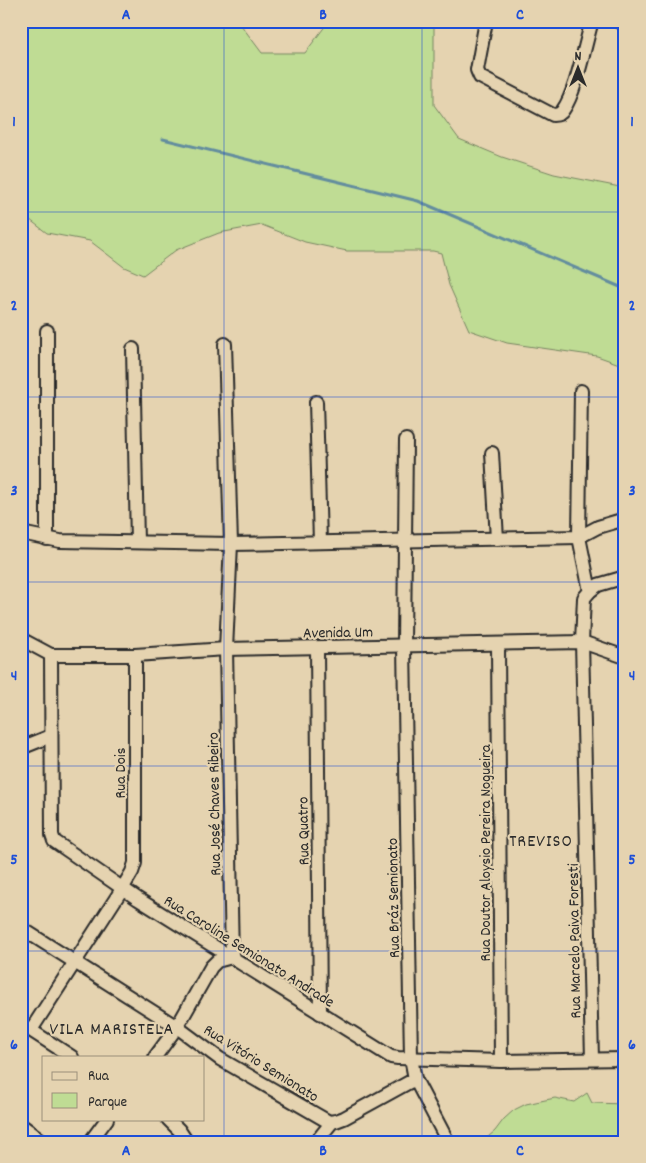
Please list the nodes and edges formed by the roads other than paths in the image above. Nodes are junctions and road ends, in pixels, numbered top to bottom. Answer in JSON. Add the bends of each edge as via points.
{"nodes":[{"id":1,"x":486,"y":21,"type":"edge"},
{"id":2,"x":592,"y":21,"type":"edge"},
{"id":3,"x":618,"y":21,"type":"edge"},
{"id":4,"x":625,"y":24,"type":"edge"},
{"id":5,"x":47,"y":331,"type":"dead end"},
{"id":6,"x":225,"y":344,"type":"dead end"},
{"id":7,"x":133,"y":349,"type":"dead end"},
{"id":8,"x":581,"y":391,"type":"dead end"},
{"id":9,"x":316,"y":402,"type":"dead end"},
{"id":10,"x":406,"y":440,"type":"dead end"},
{"id":11,"x":492,"y":453,"type":"dead end"},
{"id":12,"x":625,"y":519,"type":"edge"},
{"id":13,"x":21,"y":533,"type":"edge"},
{"id":14,"x":579,"y":537,"type":"junction"},
{"id":15,"x":47,"y":539,"type":"junction"},
{"id":16,"x":496,"y":539,"type":"junction"},
{"id":17,"x":406,"y":540,"type":"junction"},
{"id":18,"x":137,"y":542,"type":"junction"},
{"id":19,"x":320,"y":542,"type":"junction"},
{"id":20,"x":231,"y":544,"type":"junction"},
{"id":21,"x":625,"y":576,"type":"edge"},
{"id":22,"x":590,"y":591,"type":"junction"},
{"id":23,"x":21,"y":639,"type":"edge"},
{"id":24,"x":582,"y":642,"type":"junction"},
{"id":25,"x":498,"y":645,"type":"junction"},
{"id":26,"x":404,"y":646,"type":"junction"},
{"id":27,"x":317,"y":648,"type":"junction"},
{"id":28,"x":226,"y":650,"type":"junction"},
{"id":29,"x":51,"y":655,"type":"junction"},
{"id":30,"x":135,"y":655,"type":"junction"},
{"id":31,"x":625,"y":657,"type":"edge"},
{"id":32,"x":51,"y":736,"type":"junction"},
{"id":33,"x":21,"y":748,"type":"edge"},
{"id":34,"x":122,"y":889,"type":"junction"},
{"id":35,"x":21,"y":928,"type":"edge"},
{"id":36,"x":232,"y":957,"type":"junction"},
{"id":37,"x":75,"y":963,"type":"junction"},
{"id":38,"x":320,"y":1013,"type":"junction"},
{"id":39,"x":26,"y":1027,"type":"edge"},
{"id":40,"x":177,"y":1027,"type":"junction"},
{"id":41,"x":70,"y":1056,"type":"edge"},
{"id":42,"x":156,"y":1056,"type":"edge"},
{"id":43,"x":411,"y":1058,"type":"junction"},
{"id":44,"x":592,"y":1059,"type":"junction"},
{"id":45,"x":625,"y":1059,"type":"edge"},
{"id":46,"x":501,"y":1061,"type":"junction"},
{"id":47,"x":415,"y":1078,"type":"junction"},
{"id":48,"x":106,"y":1120,"type":"edge"},
{"id":49,"x":169,"y":1120,"type":"edge"},
{"id":50,"x":332,"y":1122,"type":"junction"},
{"id":51,"x":21,"y":1125,"type":"edge"},
{"id":52,"x":44,"y":1142,"type":"edge"},
{"id":53,"x":90,"y":1142,"type":"edge"},
{"id":54,"x":187,"y":1142,"type":"edge"},
{"id":55,"x":316,"y":1142,"type":"edge"},
{"id":56,"x":448,"y":1142,"type":"edge"}],
"edges":[{"from":1,"to":2,"type":"street","via":[[477,70],[480,77],[553,115],[563,111],[573,89]]},
{"from":3,"to":4,"type":"street"},
{"from":5,"to":15,"type":"street"},
{"from":6,"to":20,"type":"street","name":"Rua José Chaves Ribeiro"},
{"from":7,"to":18,"type":"street"},
{"from":8,"to":14,"type":"street"},
{"from":9,"to":19,"type":"street"},
{"from":10,"to":17,"type":"street","name":"Rua Bráz Semionato"},
{"from":11,"to":16,"type":"street"},
{"from":12,"to":14,"type":"street"},
{"from":13,"to":15,"type":"street"},
{"from":14,"to":16,"type":"street"},
{"from":14,"to":22,"type":"street"},
{"from":15,"to":18,"type":"street"},
{"from":16,"to":17,"type":"street"},
{"from":17,"to":19,"type":"street"},
{"from":17,"to":26,"type":"street","name":"Rua Bráz Semionato"},
{"from":18,"to":20,"type":"street"},
{"from":19,"to":20,"type":"street"},
{"from":20,"to":28,"type":"street","name":"Rua José Chaves Ribeiro"},
{"from":21,"to":22,"type":"street"},
{"from":22,"to":24,"type":"street","name":"Rua Marcelo Paiva Foresti","via":[[584,598]]},
{"from":23,"to":29,"type":"street"},
{"from":24,"to":25,"type":"street","name":"Avenida Um"},
{"from":24,"to":31,"type":"street","name":"Avenida Um"},
{"from":24,"to":44,"type":"street","name":"Rua Marcelo Paiva Foresti"},
{"from":25,"to":26,"type":"street","name":"Avenida Um"},
{"from":25,"to":46,"type":"street","name":"Rua Doutor Aloysio Pereira Nogueira"},
{"from":26,"to":27,"type":"street","name":"Avenida Um"},
{"from":26,"to":43,"type":"street","name":"Rua Bráz Semionato"},
{"from":27,"to":28,"type":"street","name":"Avenida Um"},
{"from":27,"to":38,"type":"street","name":"Rua Quatro"},
{"from":28,"to":30,"type":"street","name":"Avenida Um"},
{"from":28,"to":36,"type":"street","name":"Rua José Chaves Ribeiro"},
{"from":29,"to":30,"type":"street","name":"Avenida Um"},
{"from":29,"to":32,"type":"street","name":"Rua Caroline Semionato Andrade"},
{"from":30,"to":34,"type":"street","name":"Rua Dois","via":[[135,863]]},
{"from":32,"to":33,"type":"street"},
{"from":32,"to":34,"type":"street","name":"Rua Caroline Semionato Andrade","via":[[54,841]]},
{"from":34,"to":36,"type":"street","name":"Rua Caroline Semionato Andrade"},
{"from":34,"to":37,"type":"street","name":"Rua Dois"},
{"from":35,"to":37,"type":"street","name":"Rua Vitório Semionato"},
{"from":36,"to":38,"type":"street","name":"Rua Caroline Semionato Andrade"},
{"from":36,"to":40,"type":"street","via":[[217,961],[211,967]]},
{"from":37,"to":39,"type":"street","name":"Rua Dois"},
{"from":37,"to":40,"type":"street","name":"Rua Vitório Semionato"},
{"from":38,"to":43,"type":"street","name":"Rua Caroline Semionato Andrade","via":[[386,1054]]},
{"from":39,"to":41,"type":"street"},
{"from":40,"to":42,"type":"street"},
{"from":40,"to":50,"type":"street","name":"Rua Vitório Semionato","via":[[220,1059]]},
{"from":43,"to":46,"type":"street","name":"Rua Caroline Semionato Andrade"},
{"from":43,"to":47,"type":"street","name":"Rua Bráz Semionato"},
{"from":44,"to":45,"type":"street","name":"Rua Caroline Semionato Andrade"},
{"from":44,"to":46,"type":"street","name":"Rua Caroline Semionato Andrade"},
{"from":47,"to":50,"type":"street"},
{"from":47,"to":56,"type":"street","name":"Rua Bráz Semionato"},
{"from":48,"to":53,"type":"street"},
{"from":49,"to":54,"type":"street"},
{"from":50,"to":55,"type":"street"},
{"from":51,"to":52,"type":"street"}]}
